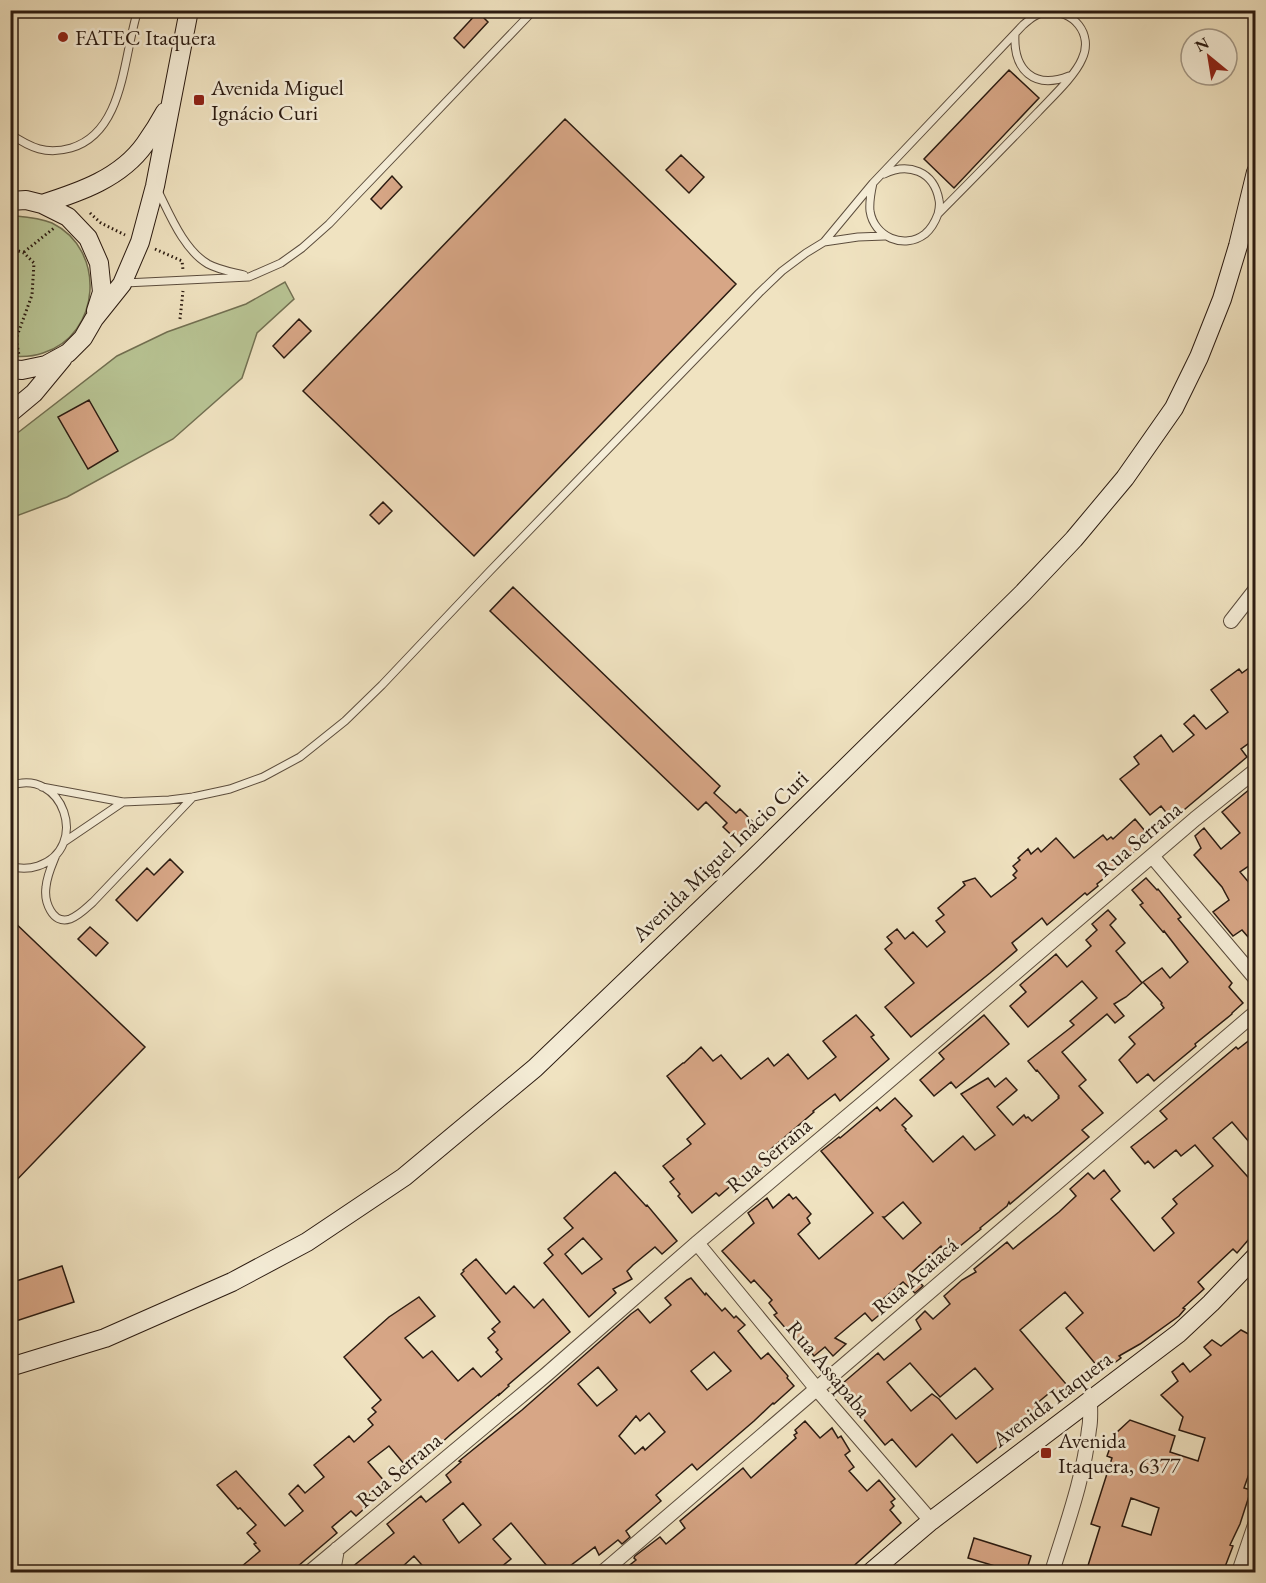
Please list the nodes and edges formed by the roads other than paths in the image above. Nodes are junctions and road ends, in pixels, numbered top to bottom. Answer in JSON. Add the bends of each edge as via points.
{"nodes":[{"id":1,"x":138,"y":10,"type":"edge"},
{"id":2,"x":189,"y":10,"type":"edge"},
{"id":3,"x":534,"y":10,"type":"edge"},
{"id":4,"x":1015,"y":34,"type":"junction"},
{"id":5,"x":1071,"y":75,"type":"junction"},
{"id":6,"x":172,"y":100,"type":"junction"},
{"id":7,"x":10,"y":134,"type":"edge"},
{"id":8,"x":1256,"y":172,"type":"edge"},
{"id":9,"x":876,"y":180,"type":"junction"},
{"id":10,"x":155,"y":186,"type":"junction"},
{"id":11,"x":10,"y":189,"type":"edge"},
{"id":12,"x":26,"y":202,"type":"edge"},
{"id":13,"x":938,"y":214,"type":"junction"},
{"id":14,"x":885,"y":237,"type":"junction"},
{"id":15,"x":824,"y":243,"type":"junction"},
{"id":16,"x":249,"y":277,"type":"junction"},
{"id":17,"x":122,"y":284,"type":"junction"},
{"id":18,"x":94,"y":319,"type":"junction"},
{"id":19,"x":68,"y":353,"type":"junction"},
{"id":20,"x":16,"y":370,"type":"edge"},
{"id":21,"x":10,"y":412,"type":"edge"},
{"id":22,"x":1256,"y":589,"type":"edge"},
{"id":23,"x":1231,"y":621,"type":"dead end"},
{"id":24,"x":1256,"y":770,"type":"edge"},
{"id":25,"x":13,"y":783,"type":"edge"},
{"id":26,"x":42,"y":787,"type":"junction"},
{"id":27,"x":193,"y":797,"type":"junction"},
{"id":28,"x":123,"y":802,"type":"junction"},
{"id":29,"x":64,"y":842,"type":"junction"},
{"id":30,"x":56,"y":855,"type":"junction"},
{"id":31,"x":1152,"y":856,"type":"junction"},
{"id":32,"x":10,"y":866,"type":"edge"},
{"id":33,"x":1256,"y":980,"type":"edge"},
{"id":34,"x":1256,"y":1012,"type":"edge"},
{"id":35,"x":697,"y":1243,"type":"junction"},
{"id":36,"x":1256,"y":1256,"type":"edge"},
{"id":37,"x":10,"y":1367,"type":"edge"},
{"id":38,"x":816,"y":1388,"type":"junction"},
{"id":39,"x":1090,"y":1401,"type":"junction"},
{"id":40,"x":931,"y":1521,"type":"junction"},
{"id":41,"x":1256,"y":1522,"type":"edge"},
{"id":42,"x":337,"y":1549,"type":"junction"},
{"id":43,"x":310,"y":1572,"type":"edge"},
{"id":44,"x":333,"y":1572,"type":"edge"},
{"id":45,"x":603,"y":1572,"type":"edge"},
{"id":46,"x":871,"y":1572,"type":"edge"},
{"id":47,"x":1052,"y":1572,"type":"edge"},
{"id":48,"x":1239,"y":1572,"type":"edge"}],
"edges":[{"from":1,"to":7,"type":"lane","via":[[117,98],[96,134],[82,145],[60,151],[41,150]]},
{"from":2,"to":6,"type":"street"},
{"from":3,"to":16,"type":"lane","via":[[329,224],[280,263]]},
{"from":4,"to":5,"type":"lane","via":[[1017,55],[1028,75],[1046,81]]},
{"from":4,"to":5,"type":"lane","via":[[1032,17],[1044,12],[1069,16],[1078,23],[1086,40],[1082,60]]},
{"from":4,"to":9,"type":"lane"},
{"from":5,"to":13,"type":"lane"},
{"from":6,"to":10,"type":"street"},
{"from":6,"to":12,"type":"street","via":[[144,146],[104,180],[75,193]]},
{"from":8,"to":37,"type":"street","name":"Avenida Miguel Inácio Curi","via":[[1222,299],[1199,357],[1174,408],[1125,478],[1023,593],[727,884],[535,1068],[404,1177],[317,1236],[232,1282],[105,1338]]},
{"from":9,"to":13,"type":"lane","via":[[891,170],[916,170],[935,186],[940,201]]},
{"from":9,"to":14,"type":"lane","via":[[869,197],[870,212]]},
{"from":9,"to":15,"type":"lane"},
{"from":10,"to":16,"type":"lane","via":[[178,232],[191,248],[207,263]]},
{"from":10,"to":17,"type":"street","via":[[140,242]]},
{"from":11,"to":12,"type":"street"},
{"from":12,"to":18,"type":"street","via":[[68,217],[88,238],[99,263],[102,291]]},
{"from":13,"to":14,"type":"lane","via":[[924,235],[900,241]]},
{"from":14,"to":15,"type":"lane"},
{"from":15,"to":27,"type":"lane","via":[[782,271],[759,293],[345,721],[300,757],[263,777]]},
{"from":16,"to":17,"type":"lane"},
{"from":17,"to":18,"type":"street"},
{"from":18,"to":19,"type":"street"},
{"from":19,"to":20,"type":"street","via":[[46,365]]},
{"from":19,"to":21,"type":"street","via":[[34,393]]},
{"from":22,"to":23,"type":"street"},
{"from":24,"to":31,"type":"street","name":"Rua Serrana"},
{"from":25,"to":26,"type":"lane"},
{"from":26,"to":28,"type":"lane"},
{"from":26,"to":29,"type":"lane","via":[[52,793],[64,810]]},
{"from":27,"to":28,"type":"lane"},
{"from":27,"to":30,"type":"lane","via":[[93,902],[67,920],[52,913],[47,903],[45,889]]},
{"from":28,"to":29,"type":"lane"},
{"from":29,"to":30,"type":"lane"},
{"from":30,"to":32,"type":"lane","via":[[31,868]]},
{"from":31,"to":33,"type":"street"},
{"from":31,"to":35,"type":"street","name":"Rua Serrana"},
{"from":34,"to":38,"type":"street","name":"Rua Acaiacá"},
{"from":35,"to":38,"type":"street","name":"Rua Assapaba"},
{"from":35,"to":42,"type":"street","name":"Rua Serrana"},
{"from":36,"to":39,"type":"street","name":"Avenida Itaquera","via":[[1179,1333]]},
{"from":38,"to":40,"type":"street","name":"Rua Assapaba"},
{"from":38,"to":45,"type":"street","name":"Rua Acaiacá"},
{"from":39,"to":40,"type":"street","name":"Avenida Itaquera"},
{"from":39,"to":47,"type":"street","via":[[1085,1455]]},
{"from":40,"to":46,"type":"street","name":"Avenida Itaquera"},
{"from":41,"to":48,"type":"street"},
{"from":42,"to":43,"type":"street","name":"Rua Serrana"},
{"from":42,"to":44,"type":"street"}]}
